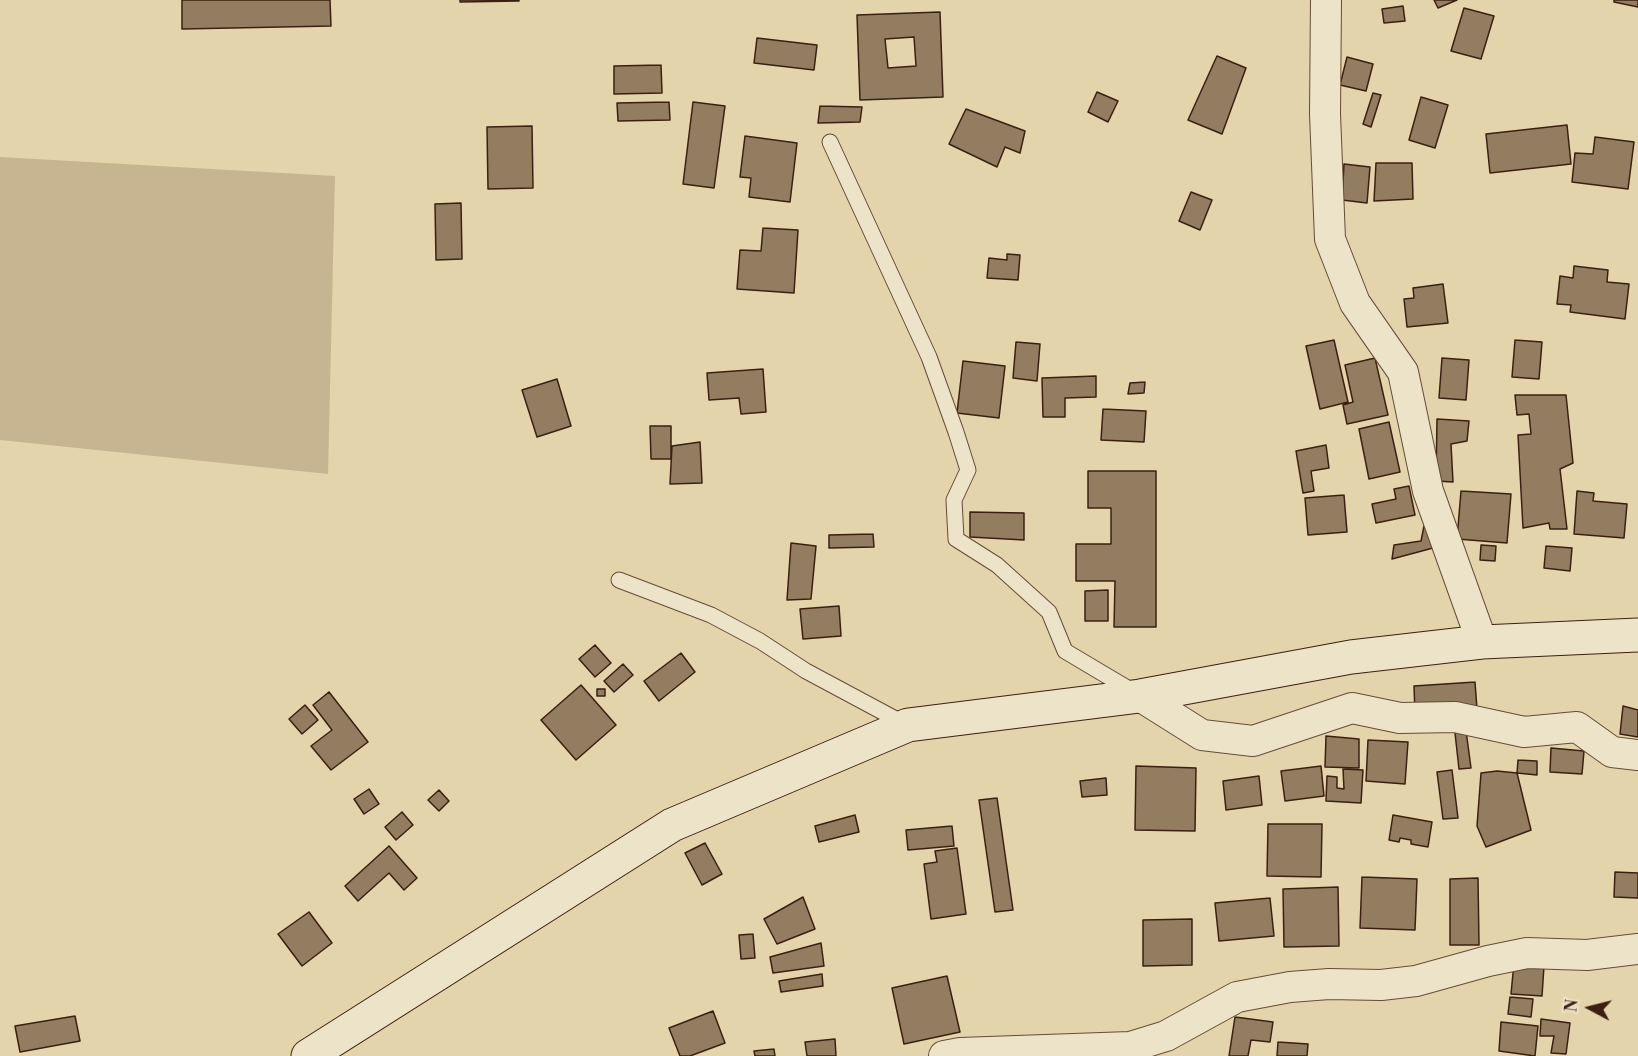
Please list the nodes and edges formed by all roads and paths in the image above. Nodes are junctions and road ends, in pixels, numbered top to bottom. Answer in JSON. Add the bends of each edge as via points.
{"nodes":[{"id":1,"x":1326,"y":0,"type":"edge"},
{"id":2,"x":830,"y":142,"type":"dead end"},
{"id":3,"x":619,"y":580,"type":"dead end"},
{"id":4,"x":1638,"y":635,"type":"edge"},
{"id":5,"x":1482,"y":642,"type":"junction"},
{"id":6,"x":1140,"y":696,"type":"junction"},
{"id":7,"x":908,"y":725,"type":"junction"},
{"id":8,"x":1638,"y":755,"type":"edge"},
{"id":9,"x":1638,"y":949,"type":"edge"},
{"id":10,"x":308,"y":1056,"type":"edge"},
{"id":11,"x":944,"y":1056,"type":"edge"}],
"edges":[{"from":1,"to":5,"type":"street","via":[[1329,239],[1355,303],[1404,372],[1428,491]]},
{"from":2,"to":6,"type":"lane","via":[[929,357],[959,441],[968,470],[954,500],[956,539],[996,565],[1049,612],[1065,651]]},
{"from":3,"to":7,"type":"lane","via":[[711,615]]},
{"from":4,"to":5,"type":"main road"},
{"from":5,"to":6,"type":"main road","via":[[1351,657]]},
{"from":6,"to":7,"type":"main road"},
{"from":6,"to":8,"type":"street","via":[[1202,735],[1232,739],[1253,741],[1352,708],[1401,718],[1455,717],[1524,732],[1577,727],[1612,752]]},
{"from":7,"to":10,"type":"main road","via":[[672,825]]},
{"from":9,"to":11,"type":"street","via":[[1587,955],[1527,953],[1416,981],[1290,987],[1237,997],[1166,1036],[1130,1047]]}]}
